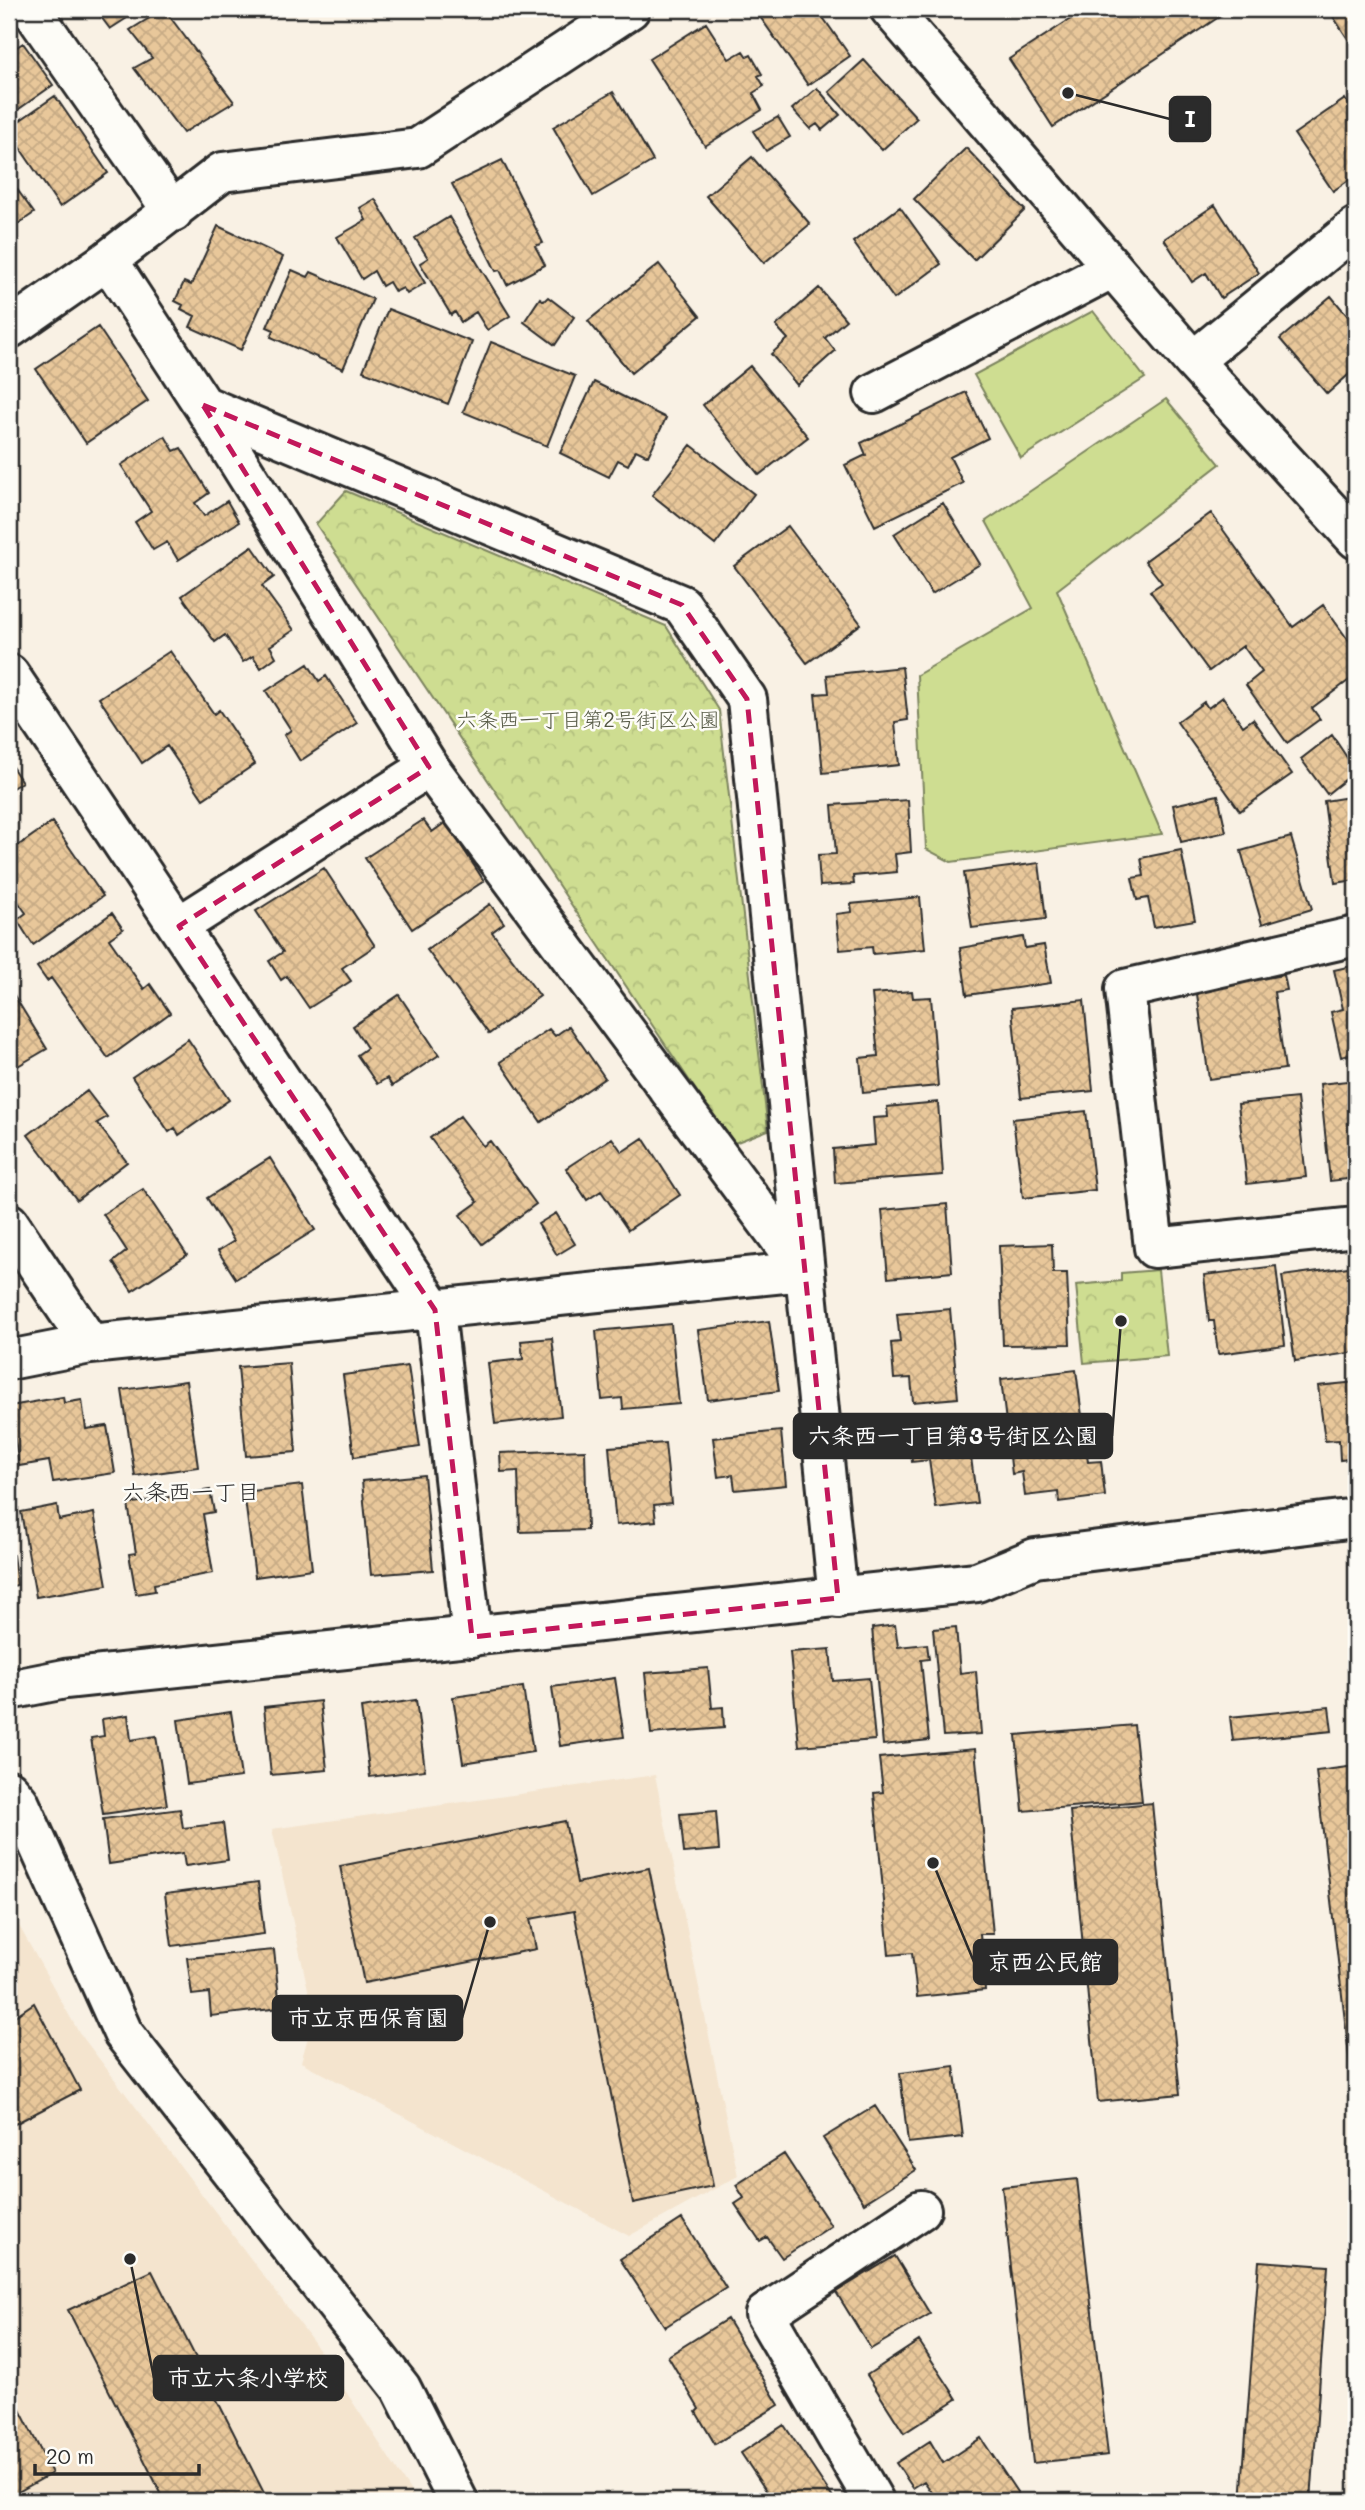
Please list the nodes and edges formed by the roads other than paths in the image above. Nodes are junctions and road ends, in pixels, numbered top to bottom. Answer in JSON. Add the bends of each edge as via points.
{"nodes":[{"id":1,"x":31,"y":9,"type":"edge"},
{"id":2,"x":629,"y":9,"type":"edge"},
{"id":3,"x":890,"y":9,"type":"edge"},
{"id":4,"x":173,"y":212,"type":"junction"},
{"id":5,"x":1356,"y":227,"type":"edge"},
{"id":6,"x":108,"y":260,"type":"junction"},
{"id":7,"x":1113,"y":268,"type":"junction"},
{"id":8,"x":9,"y":329,"type":"edge"},
{"id":9,"x":1193,"y":361,"type":"junction"},
{"id":10,"x":874,"y":393,"type":"dead end"},
{"id":11,"x":203,"y":405,"type":"junction"},
{"id":12,"x":1356,"y":539,"type":"edge"},
{"id":13,"x":9,"y":674,"type":"edge"},
{"id":14,"x":429,"y":767,"type":"junction"},
{"id":15,"x":179,"y":926,"type":"junction"},
{"id":16,"x":1356,"y":936,"type":"edge"},
{"id":17,"x":9,"y":1223,"type":"edge"},
{"id":18,"x":1356,"y":1227,"type":"edge"},
{"id":19,"x":804,"y":1271,"type":"junction"},
{"id":20,"x":435,"y":1310,"type":"junction"},
{"id":21,"x":90,"y":1344,"type":"junction"},
{"id":22,"x":9,"y":1360,"type":"edge"},
{"id":23,"x":1356,"y":1518,"type":"edge"},
{"id":24,"x":838,"y":1598,"type":"junction"},
{"id":25,"x":472,"y":1637,"type":"junction"},
{"id":26,"x":9,"y":1690,"type":"edge"},
{"id":27,"x":9,"y":1790,"type":"edge"},
{"id":28,"x":920,"y":2210,"type":"dead end"},
{"id":29,"x":458,"y":2501,"type":"edge"},
{"id":30,"x":874,"y":2501,"type":"edge"}],
"edges":[{"from":1,"to":4,"type":"street"},
{"from":2,"to":4,"type":"street","via":[[418,148],[222,172]]},
{"from":3,"to":7,"type":"street"},
{"from":4,"to":6,"type":"street"},
{"from":5,"to":9,"type":"street"},
{"from":6,"to":8,"type":"street"},
{"from":6,"to":11,"type":"street"},
{"from":7,"to":9,"type":"street"},
{"from":7,"to":10,"type":"street"},
{"from":9,"to":12,"type":"street"},
{"from":11,"to":14,"type":"street"},
{"from":11,"to":19,"type":"street","via":[[682,605],[747,699]]},
{"from":13,"to":15,"type":"street"},
{"from":14,"to":15,"type":"street"},
{"from":14,"to":19,"type":"street"},
{"from":15,"to":20,"type":"street"},
{"from":16,"to":18,"type":"street","via":[[1125,989],[1154,1248]]},
{"from":17,"to":21,"type":"street"},
{"from":19,"to":20,"type":"street"},
{"from":19,"to":24,"type":"street"},
{"from":20,"to":21,"type":"street"},
{"from":20,"to":25,"type":"street"},
{"from":21,"to":22,"type":"street"},
{"from":23,"to":24,"type":"street","via":[[1035,1558],[977,1582]]},
{"from":24,"to":25,"type":"street"},
{"from":25,"to":26,"type":"street","via":[[65,1679]]},
{"from":27,"to":29,"type":"street","via":[[19,1802],[123,2033],[401,2388]]},
{"from":28,"to":30,"type":"street","via":[[765,2314]]}]}
